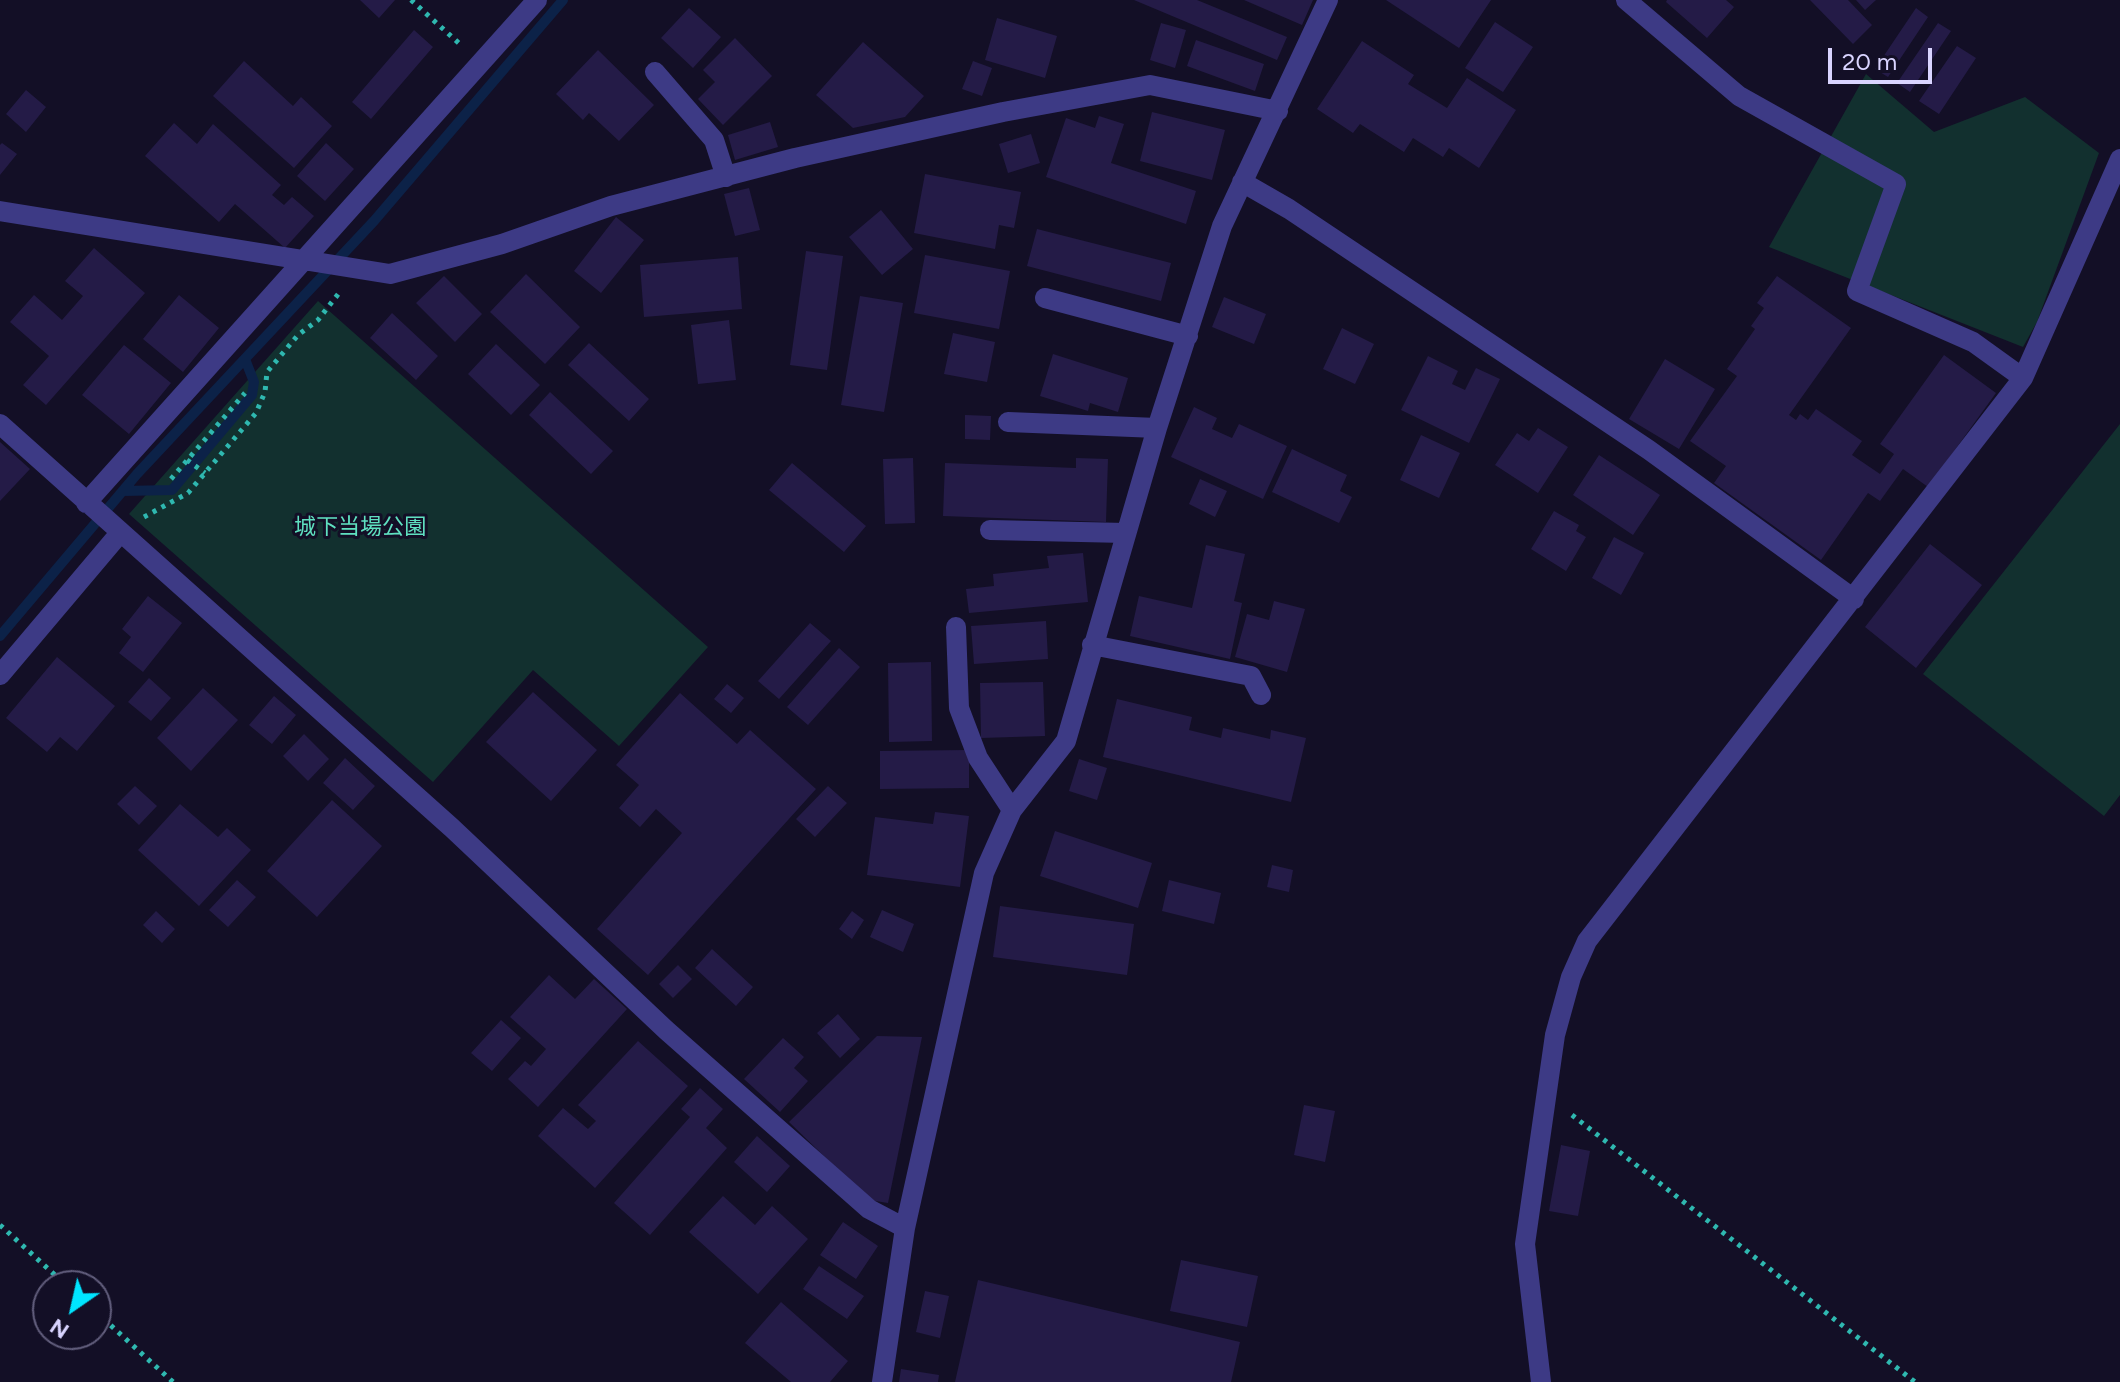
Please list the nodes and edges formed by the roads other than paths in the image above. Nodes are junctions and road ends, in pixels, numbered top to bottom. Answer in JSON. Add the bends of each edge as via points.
{"nodes":[{"id":1,"x":537,"y":0,"type":"edge"},
{"id":2,"x":1328,"y":0,"type":"edge"},
{"id":3,"x":1626,"y":0,"type":"edge"},
{"id":4,"x":655,"y":72,"type":"dead end"},
{"id":5,"x":1278,"y":111,"type":"junction"},
{"id":6,"x":2120,"y":159,"type":"edge"},
{"id":7,"x":726,"y":177,"type":"junction"},
{"id":8,"x":1242,"y":182,"type":"junction"},
{"id":9,"x":0,"y":211,"type":"edge"},
{"id":10,"x":314,"y":259,"type":"junction"},
{"id":11,"x":1045,"y":298,"type":"dead end"},
{"id":12,"x":1188,"y":336,"type":"junction"},
{"id":13,"x":2023,"y":378,"type":"junction"},
{"id":14,"x":1008,"y":422,"type":"dead end"},
{"id":15,"x":0,"y":424,"type":"edge"},
{"id":16,"x":1157,"y":428,"type":"junction"},
{"id":17,"x":103,"y":517,"type":"junction"},
{"id":18,"x":990,"y":530,"type":"dead end"},
{"id":19,"x":1126,"y":533,"type":"junction"},
{"id":20,"x":1854,"y":599,"type":"junction"},
{"id":21,"x":956,"y":627,"type":"dead end"},
{"id":22,"x":1092,"y":645,"type":"junction"},
{"id":23,"x":0,"y":675,"type":"edge"},
{"id":24,"x":1261,"y":695,"type":"dead end"},
{"id":25,"x":1012,"y":810,"type":"junction"},
{"id":26,"x":905,"y":1228,"type":"junction"},
{"id":27,"x":882,"y":1382,"type":"edge"},
{"id":28,"x":1541,"y":1382,"type":"edge"}],
"edges":[{"from":1,"to":10,"type":"street"},
{"from":2,"to":5,"type":"street"},
{"from":3,"to":13,"type":"street","via":[[1739,96],[1896,184],[1857,291],[1973,342]]},
{"from":4,"to":7,"type":"street","via":[[714,140]]},
{"from":5,"to":7,"type":"street","via":[[1150,85],[1003,112]]},
{"from":5,"to":8,"type":"street"},
{"from":6,"to":13,"type":"street"},
{"from":7,"to":10,"type":"street","via":[[611,206],[502,244],[390,274]]},
{"from":8,"to":12,"type":"street","via":[[1222,226]]},
{"from":8,"to":20,"type":"street","via":[[1649,450]]},
{"from":9,"to":10,"type":"street"},
{"from":10,"to":17,"type":"street"},
{"from":11,"to":12,"type":"street"},
{"from":12,"to":16,"type":"street"},
{"from":13,"to":20,"type":"street"},
{"from":14,"to":16,"type":"street"},
{"from":15,"to":17,"type":"street"},
{"from":16,"to":19,"type":"street"},
{"from":17,"to":23,"type":"street"},
{"from":17,"to":26,"type":"street","via":[[452,828],[666,1030],[869,1209]]},
{"from":18,"to":19,"type":"street"},
{"from":19,"to":22,"type":"street"},
{"from":20,"to":28,"type":"street","via":[[1587,941],[1571,977],[1555,1035],[1525,1244]]},
{"from":21,"to":25,"type":"street","via":[[959,708],[978,758]]},
{"from":22,"to":24,"type":"street","via":[[1251,676]]},
{"from":22,"to":25,"type":"street","via":[[1066,741]]},
{"from":25,"to":26,"type":"street","via":[[984,873]]},
{"from":26,"to":27,"type":"street"}]}
